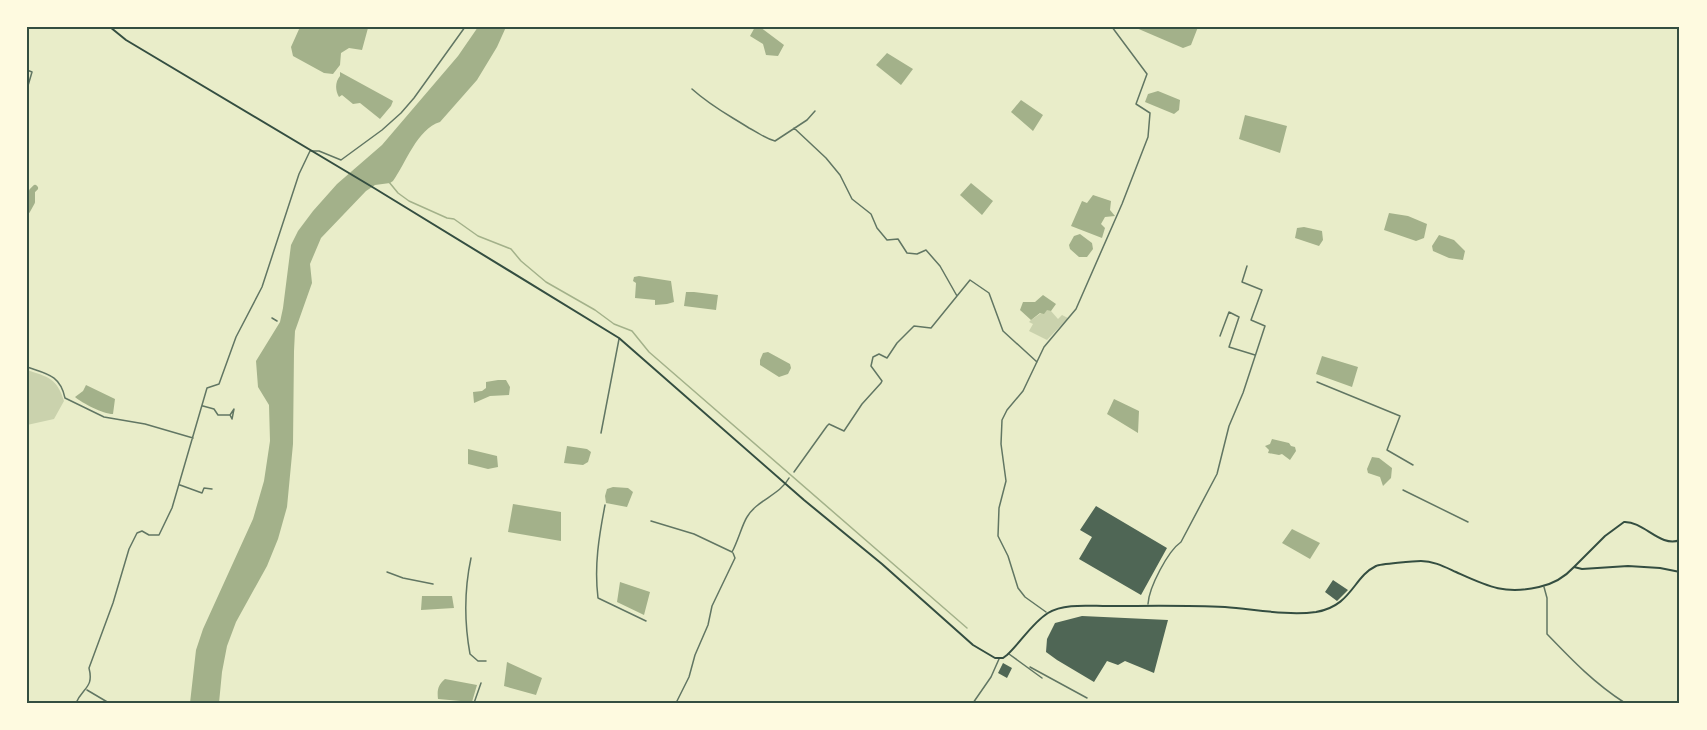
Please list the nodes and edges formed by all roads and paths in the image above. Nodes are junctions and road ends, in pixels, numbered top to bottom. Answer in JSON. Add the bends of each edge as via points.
{"nodes":[{"id":1,"x":110,"y":27,"type":"edge"},
{"id":2,"x":465,"y":27,"type":"edge"},
{"id":3,"x":1112,"y":27,"type":"edge"},
{"id":4,"x":27,"y":70,"type":"edge"},
{"id":5,"x":27,"y":89,"type":"edge"},
{"id":6,"x":692,"y":89,"type":"dead end"},
{"id":7,"x":815,"y":111,"type":"dead end"},
{"id":8,"x":794,"y":128,"type":"junction"},
{"id":9,"x":310,"y":151,"type":"junction"},
{"id":10,"x":1247,"y":266,"type":"dead end"},
{"id":11,"x":957,"y":296,"type":"junction"},
{"id":12,"x":272,"y":318,"type":"dead end"},
{"id":13,"x":277,"y":321,"type":"dead end"},
{"id":14,"x":1220,"y":336,"type":"dead end"},
{"id":15,"x":619,"y":338,"type":"junction"},
{"id":16,"x":1256,"y":355,"type":"junction"},
{"id":17,"x":1038,"y":362,"type":"junction"},
{"id":18,"x":27,"y":368,"type":"edge"},
{"id":19,"x":225,"y":368,"type":"junction"},
{"id":20,"x":229,"y":369,"type":"dead end"},
{"id":21,"x":1317,"y":382,"type":"dead end"},
{"id":22,"x":202,"y":406,"type":"junction"},
{"id":23,"x":231,"y":415,"type":"dead end"},
{"id":24,"x":601,"y":432,"type":"dead end"},
{"id":25,"x":194,"y":439,"type":"junction"},
{"id":26,"x":1413,"y":465,"type":"dead end"},
{"id":27,"x":794,"y":472,"type":"dead end"},
{"id":28,"x":789,"y":478,"type":"dead end"},
{"id":29,"x":786,"y":483,"type":"junction"},
{"id":30,"x":179,"y":485,"type":"junction"},
{"id":31,"x":212,"y":489,"type":"dead end"},
{"id":32,"x":1403,"y":490,"type":"dead end"},
{"id":33,"x":605,"y":505,"type":"dead end"},
{"id":34,"x":651,"y":520,"type":"dead end"},
{"id":35,"x":1468,"y":522,"type":"dead end"},
{"id":36,"x":1680,"y":540,"type":"edge"},
{"id":37,"x":732,"y":552,"type":"junction"},
{"id":38,"x":471,"y":558,"type":"dead end"},
{"id":39,"x":1574,"y":567,"type":"junction"},
{"id":40,"x":387,"y":572,"type":"dead end"},
{"id":41,"x":1680,"y":572,"type":"edge"},
{"id":42,"x":434,"y":584,"type":"dead end"},
{"id":43,"x":1544,"y":586,"type":"junction"},
{"id":44,"x":1148,"y":605,"type":"junction"},
{"id":45,"x":1047,"y":613,"type":"junction"},
{"id":46,"x":646,"y":621,"type":"dead end"},
{"id":47,"x":1009,"y":654,"type":"junction"},
{"id":48,"x":999,"y":659,"type":"junction"},
{"id":49,"x":486,"y":661,"type":"dead end"},
{"id":50,"x":1030,"y":667,"type":"junction"},
{"id":51,"x":1042,"y":678,"type":"dead end"},
{"id":52,"x":481,"y":683,"type":"dead end"},
{"id":53,"x":86,"y":689,"type":"junction"},
{"id":54,"x":1087,"y":698,"type":"dead end"},
{"id":55,"x":437,"y":702,"type":"edge"},
{"id":56,"x":76,"y":703,"type":"edge"},
{"id":57,"x":110,"y":703,"type":"edge"},
{"id":58,"x":442,"y":703,"type":"edge"},
{"id":59,"x":474,"y":703,"type":"edge"},
{"id":60,"x":676,"y":703,"type":"edge"},
{"id":61,"x":973,"y":703,"type":"edge"},
{"id":62,"x":1625,"y":703,"type":"edge"}],
"edges":[{"from":1,"to":9,"type":"highway"},
{"from":2,"to":9,"type":"street","via":[[414,98],[382,130],[341,160]]},
{"from":3,"to":17,"type":"street","via":[[1147,74],[1136,104],[1150,113],[1150,128],[1076,309],[1044,347]]},
{"from":4,"to":5,"type":"street","via":[[32,72]]},
{"from":6,"to":8,"type":"street","via":[[723,114],[765,139],[775,141]]},
{"from":7,"to":8,"type":"street"},
{"from":8,"to":11,"type":"street","via":[[840,174],[852,199],[871,214],[887,240],[898,239],[907,253],[926,250]]},
{"from":9,"to":15,"type":"highway"},
{"from":9,"to":19,"type":"street","via":[[262,287]]},
{"from":10,"to":16,"type":"street","via":[[1242,282],[1262,290],[1251,320],[1265,326]]},
{"from":11,"to":17,"type":"street","via":[[970,280],[988,293],[1003,331]]},
{"from":11,"to":27,"type":"street","via":[[931,328],[914,326],[886,358],[879,354],[873,357],[871,366],[881,383],[861,404],[844,431],[827,426]]},
{"from":12,"to":13,"type":"street"},
{"from":14,"to":16,"type":"street","via":[[1229,312],[1239,317],[1229,347]]},
{"from":15,"to":24,"type":"street"},
{"from":15,"to":29,"type":"highway"},
{"from":16,"to":44,"type":"street","via":[[1216,474],[1181,542],[1165,561]]},
{"from":17,"to":45,"type":"street","via":[[1002,420],[1006,481],[999,508],[998,536],[1018,588]]},
{"from":18,"to":25,"type":"street","via":[[53,376],[62,386],[65,398],[104,417]]},
{"from":19,"to":20,"type":"street"},
{"from":19,"to":22,"type":"street","via":[[219,384],[207,388]]},
{"from":21,"to":26,"type":"street","via":[[1400,416],[1387,450]]},
{"from":22,"to":23,"type":"street","via":[[214,409],[218,415]]},
{"from":22,"to":25,"type":"street"},
{"from":25,"to":30,"type":"street"},
{"from":28,"to":29,"type":"street"},
{"from":29,"to":37,"type":"street","via":[[747,517]]},
{"from":29,"to":48,"type":"highway","via":[[973,645]]},
{"from":30,"to":31,"type":"street","via":[[202,493],[204,488]]},
{"from":30,"to":53,"type":"street","via":[[160,534],[138,532],[129,549],[88,668],[91,679]]},
{"from":32,"to":35,"type":"street"},
{"from":33,"to":46,"type":"street","via":[[598,542],[598,598]]},
{"from":34,"to":37,"type":"street"},
{"from":36,"to":39,"type":"highway","via":[[1667,541],[1635,523],[1624,522]]},
{"from":37,"to":60,"type":"street","via":[[735,558],[712,606],[689,677]]},
{"from":38,"to":49,"type":"street","via":[[465,628],[470,654]]},
{"from":39,"to":41,"type":"highway","via":[[1639,566]]},
{"from":39,"to":43,"type":"highway"},
{"from":40,"to":42,"type":"street"},
{"from":43,"to":44,"type":"highway","via":[[1508,591],[1420,561],[1378,565],[1342,601],[1316,612]]},
{"from":43,"to":62,"type":"street","via":[[1547,634],[1586,675]]},
{"from":44,"to":45,"type":"highway","via":[[1068,608]]},
{"from":45,"to":47,"type":"highway"},
{"from":47,"to":48,"type":"highway"},
{"from":47,"to":50,"type":"street"},
{"from":48,"to":61,"type":"street"},
{"from":50,"to":51,"type":"street"},
{"from":50,"to":54,"type":"street"},
{"from":52,"to":59,"type":"street"},
{"from":53,"to":56,"type":"street"},
{"from":53,"to":57,"type":"street"},
{"from":55,"to":58,"type":"street"}]}
